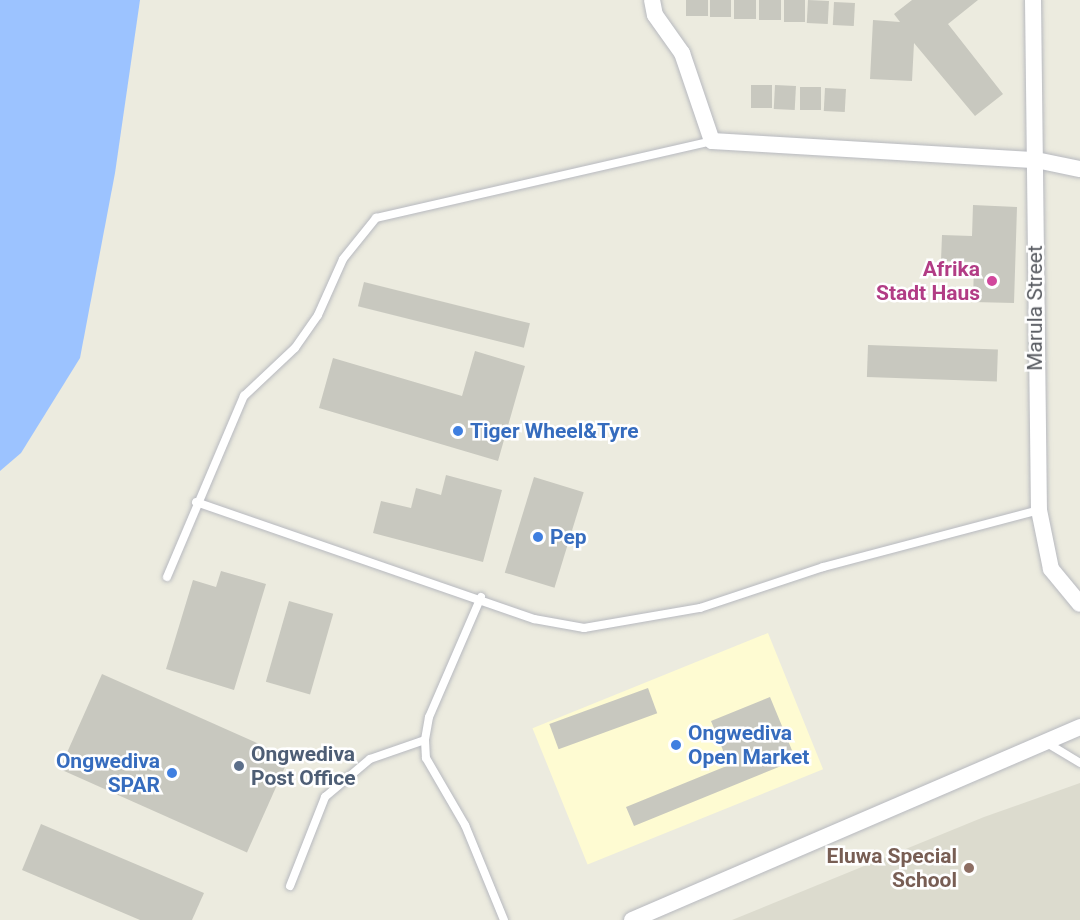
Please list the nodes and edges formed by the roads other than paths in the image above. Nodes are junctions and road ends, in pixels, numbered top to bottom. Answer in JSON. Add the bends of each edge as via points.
{"nodes":[{"id":1,"x":652,"y":0,"type":"edge"},
{"id":2,"x":1034,"y":0,"type":"edge"},
{"id":3,"x":712,"y":141,"type":"junction"},
{"id":4,"x":1036,"y":160,"type":"junction"},
{"id":5,"x":1080,"y":169,"type":"edge"},
{"id":6,"x":196,"y":502,"type":"junction"},
{"id":7,"x":1039,"y":510,"type":"junction"},
{"id":8,"x":167,"y":578,"type":"dead end"},
{"id":9,"x":481,"y":597,"type":"junction"},
{"id":10,"x":1080,"y":604,"type":"edge"},
{"id":11,"x":1080,"y":727,"type":"edge"},
{"id":12,"x":425,"y":740,"type":"junction"},
{"id":13,"x":1047,"y":743,"type":"junction"},
{"id":14,"x":1080,"y":763,"type":"edge"},
{"id":15,"x":290,"y":886,"type":"dead end"},
{"id":16,"x":504,"y":920,"type":"edge"},
{"id":17,"x":632,"y":920,"type":"edge"}],
"edges":[{"from":1,"to":3,"type":"street","via":[[655,15],[682,53]]},
{"from":2,"to":4,"type":"street","name":"Marula Street"},
{"from":3,"to":4,"type":"street"},
{"from":3,"to":6,"type":"lane","via":[[376,218],[343,259],[318,315],[295,348],[244,396]]},
{"from":4,"to":5,"type":"street"},
{"from":4,"to":7,"type":"street","name":"Marula Street"},
{"from":6,"to":8,"type":"lane"},
{"from":6,"to":9,"type":"lane"},
{"from":7,"to":9,"type":"lane","via":[[824,567],[700,608],[584,628],[534,619]]},
{"from":7,"to":10,"type":"street","name":"Marula Street","via":[[1051,569]]},
{"from":9,"to":12,"type":"lane","via":[[429,717]]},
{"from":11,"to":13,"type":"street"},
{"from":12,"to":15,"type":"lane","via":[[370,759],[325,797]]},
{"from":12,"to":16,"type":"lane","via":[[426,758],[465,825]]},
{"from":13,"to":14,"type":"lane"},
{"from":13,"to":17,"type":"street"}]}
